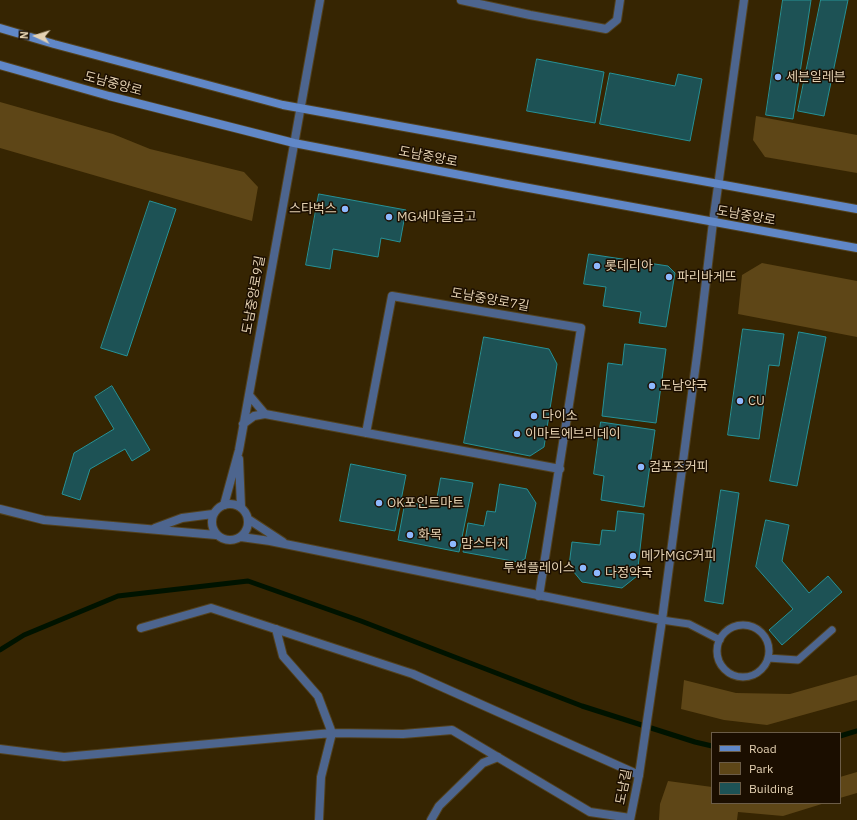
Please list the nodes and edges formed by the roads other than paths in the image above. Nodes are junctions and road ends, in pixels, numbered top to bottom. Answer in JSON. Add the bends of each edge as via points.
{"nodes":[{"id":1,"x":320,"y":0,"type":"edge"},
{"id":2,"x":461,"y":0,"type":"edge"},
{"id":3,"x":620,"y":0,"type":"edge"},
{"id":4,"x":744,"y":0,"type":"edge"},
{"id":5,"x":0,"y":28,"type":"edge"},
{"id":6,"x":0,"y":65,"type":"edge"},
{"id":7,"x":300,"y":108,"type":"junction"},
{"id":8,"x":294,"y":144,"type":"junction"},
{"id":9,"x":719,"y":185,"type":"junction"},
{"id":10,"x":857,"y":209,"type":"edge"},
{"id":11,"x":713,"y":222,"type":"junction"},
{"id":12,"x":857,"y":248,"type":"edge"},
{"id":13,"x":249,"y":395,"type":"junction"},
{"id":14,"x":265,"y":414,"type":"junction"},
{"id":15,"x":243,"y":424,"type":"junction"},
{"id":16,"x":366,"y":433,"type":"junction"},
{"id":17,"x":239,"y":450,"type":"junction"},
{"id":18,"x":560,"y":469,"type":"junction"},
{"id":19,"x":224,"y":505,"type":"junction"},
{"id":20,"x":241,"y":507,"type":"junction"},
{"id":21,"x":0,"y":509,"type":"edge"},
{"id":22,"x":213,"y":514,"type":"junction"},
{"id":23,"x":248,"y":519,"type":"junction"},
{"id":24,"x":152,"y":529,"type":"junction"},
{"id":25,"x":216,"y":535,"type":"junction"},
{"id":26,"x":241,"y":537,"type":"junction"},
{"id":27,"x":288,"y":545,"type":"junction"},
{"id":28,"x":539,"y":596,"type":"junction"},
{"id":29,"x":662,"y":620,"type":"junction"},
{"id":30,"x":141,"y":628,"type":"dead end"},
{"id":31,"x":276,"y":629,"type":"junction"},
{"id":32,"x":832,"y":630,"type":"dead end"},
{"id":33,"x":720,"y":640,"type":"junction"},
{"id":34,"x":768,"y":658,"type":"junction"},
{"id":35,"x":332,"y":733,"type":"junction"},
{"id":36,"x":0,"y":749,"type":"edge"},
{"id":37,"x":498,"y":757,"type":"junction"},
{"id":38,"x":639,"y":775,"type":"junction"},
{"id":39,"x":630,"y":819,"type":"edge"},
{"id":40,"x":319,"y":820,"type":"edge"},
{"id":41,"x":432,"y":820,"type":"edge"}],
"edges":[{"from":1,"to":7,"type":"street","name":"도남중앙로9길"},
{"from":2,"to":3,"type":"street","via":[[606,29],[617,20]]},
{"from":4,"to":9,"type":"street","name":"도남길"},
{"from":5,"to":7,"type":"main road","name":"도남중앙로"},
{"from":6,"to":8,"type":"main road","name":"도남중앙로"},
{"from":7,"to":8,"type":"street","name":"도남중앙로9길"},
{"from":7,"to":9,"type":"main road","name":"도남중앙로"},
{"from":8,"to":11,"type":"main road","name":"도남중앙로"},
{"from":8,"to":13,"type":"street","name":"도남중앙로9길"},
{"from":9,"to":10,"type":"main road","name":"도남중앙로"},
{"from":9,"to":11,"type":"street","name":"도남길"},
{"from":11,"to":12,"type":"main road","name":"도남중앙로"},
{"from":11,"to":29,"type":"street","name":"도남길"},
{"from":13,"to":14,"type":"street"},
{"from":13,"to":15,"type":"street","name":"도남중앙로9길"},
{"from":14,"to":15,"type":"street","via":[[254,416]]},
{"from":14,"to":16,"type":"street"},
{"from":15,"to":17,"type":"street","name":"도남중앙로9길"},
{"from":16,"to":18,"type":"street"},
{"from":16,"to":18,"type":"street","name":"도남중앙로7길","via":[[392,296],[581,328]]},
{"from":17,"to":19,"type":"street"},
{"from":17,"to":20,"type":"street"},
{"from":18,"to":28,"type":"street","name":"도남중앙로7길"},
{"from":19,"to":20,"type":"street"},
{"from":19,"to":22,"type":"street"},
{"from":20,"to":23,"type":"street"},
{"from":21,"to":24,"type":"street","via":[[44,520]]},
{"from":22,"to":24,"type":"street","via":[[182,518]]},
{"from":22,"to":25,"type":"street","via":[[212,525]]},
{"from":23,"to":26,"type":"street","via":[[247,529]]},
{"from":23,"to":27,"type":"street"},
{"from":24,"to":25,"type":"street"},
{"from":25,"to":26,"type":"street","via":[[226,540]]},
{"from":26,"to":27,"type":"street"},
{"from":27,"to":28,"type":"street"},
{"from":28,"to":29,"type":"street"},
{"from":29,"to":33,"type":"lane","via":[[689,624]]},
{"from":29,"to":38,"type":"street","name":"도남길"},
{"from":30,"to":31,"type":"street","via":[[211,608]]},
{"from":31,"to":35,"type":"street","via":[[283,656],[318,696]]},
{"from":31,"to":38,"type":"street","via":[[413,674]]},
{"from":32,"to":34,"type":"lane","via":[[798,660]]},
{"from":33,"to":34,"type":"lane","via":[[732,628],[752,627],[767,641]]},
{"from":33,"to":34,"type":"lane","via":[[718,656],[721,664],[734,675],[747,676],[759,672]]},
{"from":35,"to":36,"type":"street","via":[[64,758]]},
{"from":35,"to":37,"type":"street","via":[[403,734],[452,730]]},
{"from":35,"to":40,"type":"street","via":[[321,777]]},
{"from":37,"to":39,"type":"street","via":[[590,812]]},
{"from":37,"to":41,"type":"street","via":[[483,763],[439,806]]},
{"from":38,"to":39,"type":"street","name":"도남길"}]}
